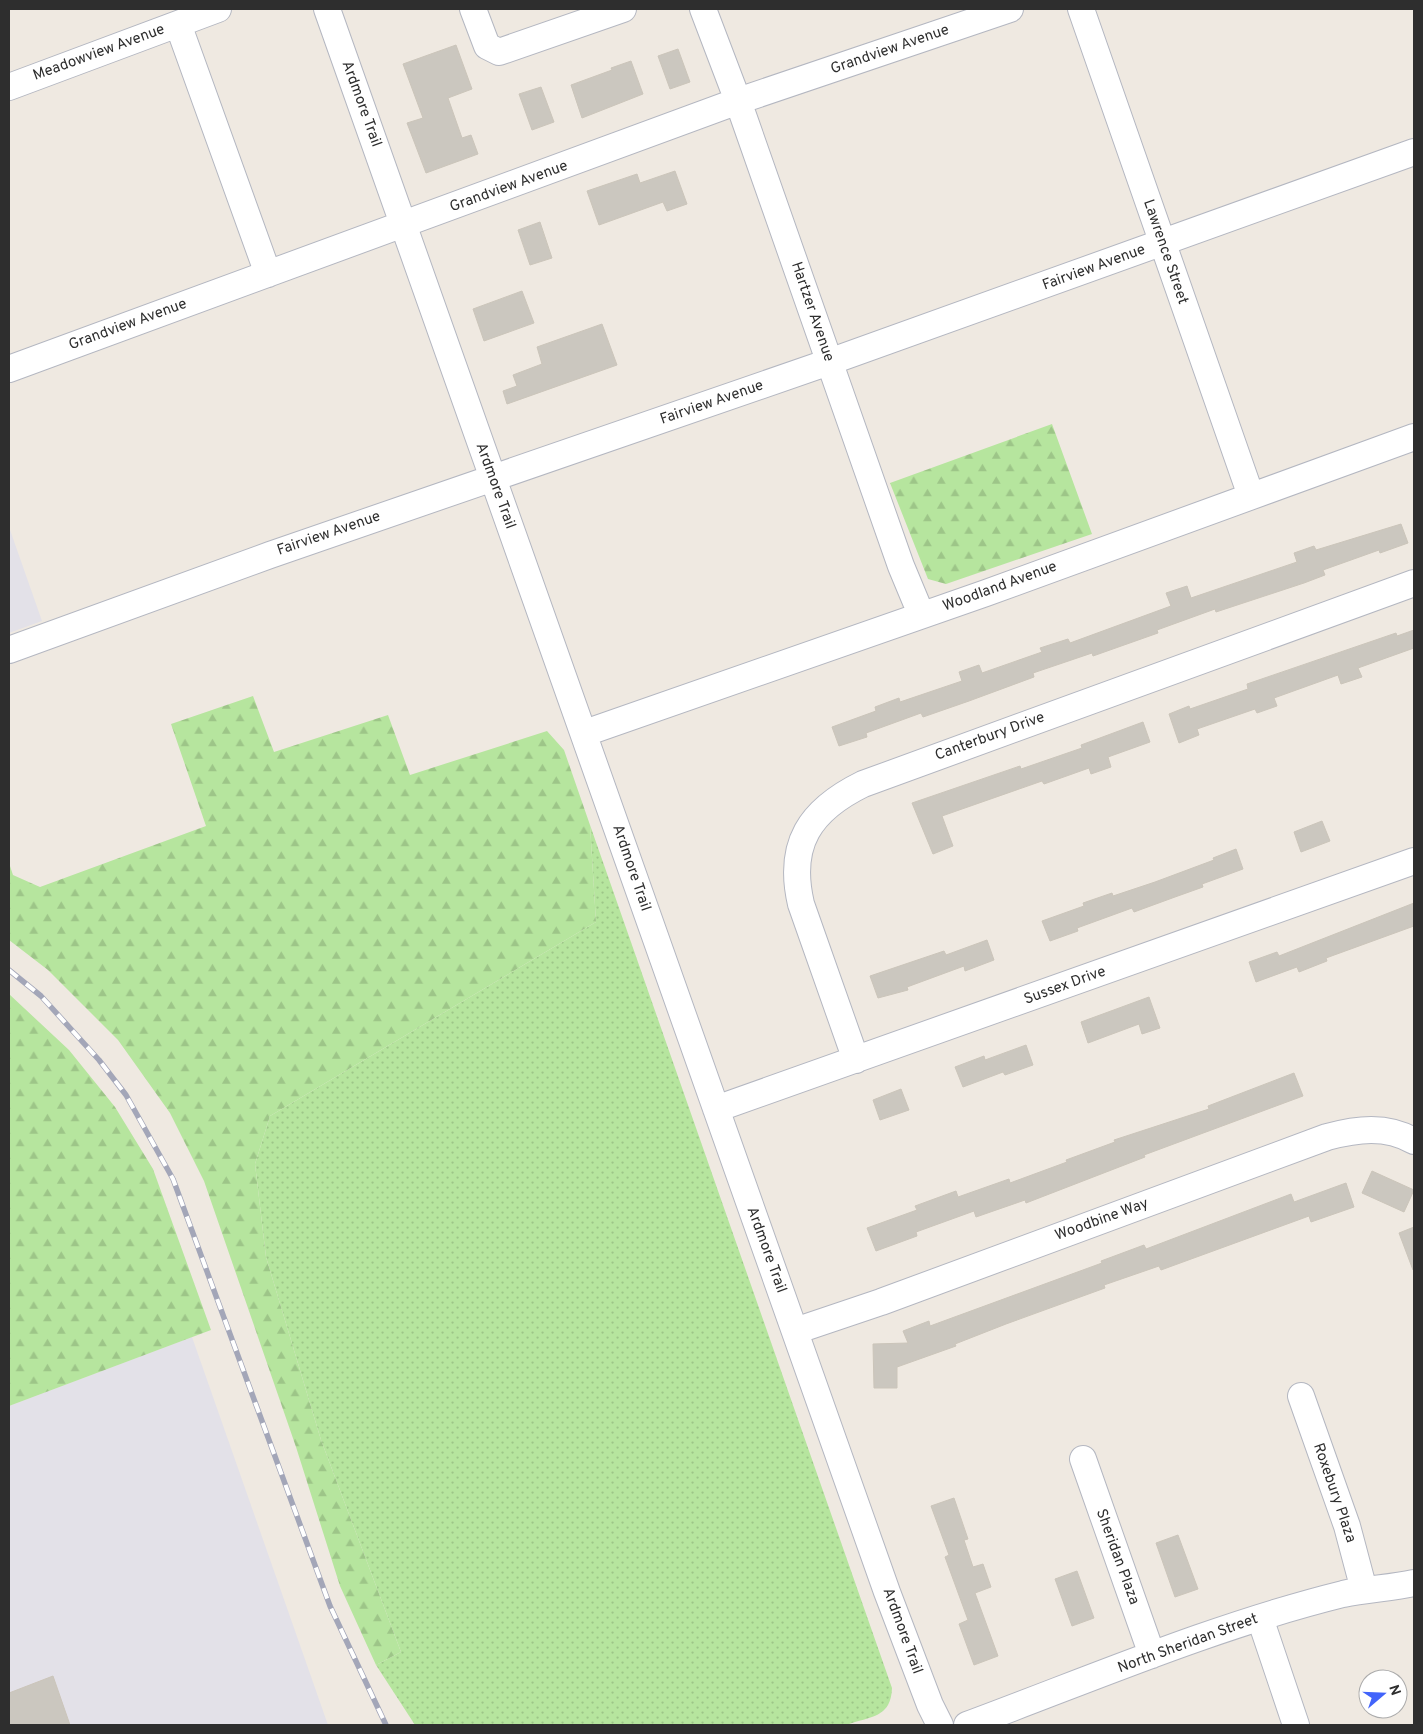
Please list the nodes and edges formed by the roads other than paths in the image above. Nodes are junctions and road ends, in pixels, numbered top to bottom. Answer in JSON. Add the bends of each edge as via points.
{"nodes":[{"id":1,"x":218,"y":9,"type":"edge"},
{"id":2,"x":327,"y":9,"type":"edge"},
{"id":3,"x":473,"y":9,"type":"edge"},
{"id":4,"x":623,"y":9,"type":"edge"},
{"id":5,"x":703,"y":9,"type":"edge"},
{"id":6,"x":1010,"y":9,"type":"edge"},
{"id":7,"x":1080,"y":9,"type":"edge"},
{"id":8,"x":178,"y":24,"type":"junction"},
{"id":9,"x":9,"y":87,"type":"edge"},
{"id":10,"x":738,"y":101,"type":"junction"},
{"id":11,"x":1414,"y":152,"type":"edge"},
{"id":12,"x":404,"y":226,"type":"junction"},
{"id":13,"x":1161,"y":244,"type":"junction"},
{"id":14,"x":268,"y":274,"type":"junction"},
{"id":15,"x":829,"y":362,"type":"junction"},
{"id":16,"x":9,"y":369,"type":"edge"},
{"id":17,"x":1414,"y":437,"type":"edge"},
{"id":18,"x":492,"y":478,"type":"junction"},
{"id":19,"x":1251,"y":496,"type":"junction"},
{"id":20,"x":1414,"y":583,"type":"edge"},
{"id":21,"x":922,"y":614,"type":"junction"},
{"id":22,"x":9,"y":650,"type":"edge"},
{"id":23,"x":584,"y":733,"type":"junction"},
{"id":24,"x":1414,"y":861,"type":"edge"},
{"id":25,"x":856,"y":1060,"type":"junction"},
{"id":26,"x":716,"y":1109,"type":"junction"},
{"id":27,"x":1413,"y":1140,"type":"edge"},
{"id":28,"x":795,"y":1331,"type":"junction"},
{"id":29,"x":1301,"y":1396,"type":"dead end"},
{"id":30,"x":1083,"y":1459,"type":"dead end"},
{"id":31,"x":1414,"y":1583,"type":"edge"},
{"id":32,"x":1364,"y":1590,"type":"junction"},
{"id":33,"x":1260,"y":1618,"type":"junction"},
{"id":34,"x":1152,"y":1656,"type":"junction"},
{"id":35,"x":940,"y":1725,"type":"edge"},
{"id":36,"x":967,"y":1725,"type":"edge"},
{"id":37,"x":1296,"y":1725,"type":"edge"}],
"edges":[{"from":1,"to":8,"type":"street","name":"Meadowview Avenue"},
{"from":2,"to":12,"type":"street","name":"Ardmore Trail"},
{"from":3,"to":4,"type":"street","via":[[487,46],[499,52]]},
{"from":5,"to":10,"type":"street","name":"Hartzer Avenue"},
{"from":6,"to":10,"type":"street","name":"Grandview Avenue"},
{"from":7,"to":13,"type":"street","name":"Lawrence Street"},
{"from":8,"to":9,"type":"street","name":"Meadowview Avenue"},
{"from":8,"to":14,"type":"street"},
{"from":10,"to":12,"type":"street","name":"Grandview Avenue"},
{"from":10,"to":15,"type":"street","name":"Hartzer Avenue"},
{"from":11,"to":13,"type":"street","name":"Fairview Avenue"},
{"from":12,"to":14,"type":"street","name":"Grandview Avenue"},
{"from":12,"to":18,"type":"street","name":"Ardmore Trail"},
{"from":13,"to":15,"type":"street","name":"Fairview Avenue"},
{"from":13,"to":19,"type":"street","name":"Lawrence Street"},
{"from":14,"to":16,"type":"street","name":"Grandview Avenue"},
{"from":15,"to":18,"type":"street","name":"Fairview Avenue"},
{"from":15,"to":21,"type":"street","name":"Hartzer Avenue","via":[[901,566]]},
{"from":17,"to":19,"type":"street","name":"Woodland Avenue"},
{"from":18,"to":22,"type":"street","name":"Fairview Avenue"},
{"from":18,"to":23,"type":"street","name":"Ardmore Trail"},
{"from":19,"to":21,"type":"street","name":"Woodland Avenue"},
{"from":20,"to":25,"type":"street","name":"Canterbury Drive","via":[[863,784],[825,808],[802,841],[796,882]]},
{"from":21,"to":23,"type":"street","name":"Woodland Avenue"},
{"from":23,"to":26,"type":"street","name":"Ardmore Trail"},
{"from":24,"to":25,"type":"street","name":"Sussex Drive"},
{"from":25,"to":26,"type":"street","name":"Sussex Drive"},
{"from":26,"to":28,"type":"street","name":"Ardmore Trail"},
{"from":27,"to":28,"type":"street","name":"Woodbine Way","via":[[1385,1130],[1368,1129],[1328,1137]]},
{"from":28,"to":35,"type":"street","name":"Ardmore Trail","via":[[887,1592]]},
{"from":29,"to":32,"type":"street","name":"Roxebury Plaza","via":[[1347,1526]]},
{"from":30,"to":34,"type":"street","name":"Sheridan Plaza"},
{"from":31,"to":32,"type":"street","name":"North Sheridan Street"},
{"from":32,"to":33,"type":"street","name":"North Sheridan Street"},
{"from":33,"to":34,"type":"street","name":"North Sheridan Street"},
{"from":33,"to":37,"type":"street"},
{"from":34,"to":36,"type":"street","name":"North Sheridan Street"}]}
